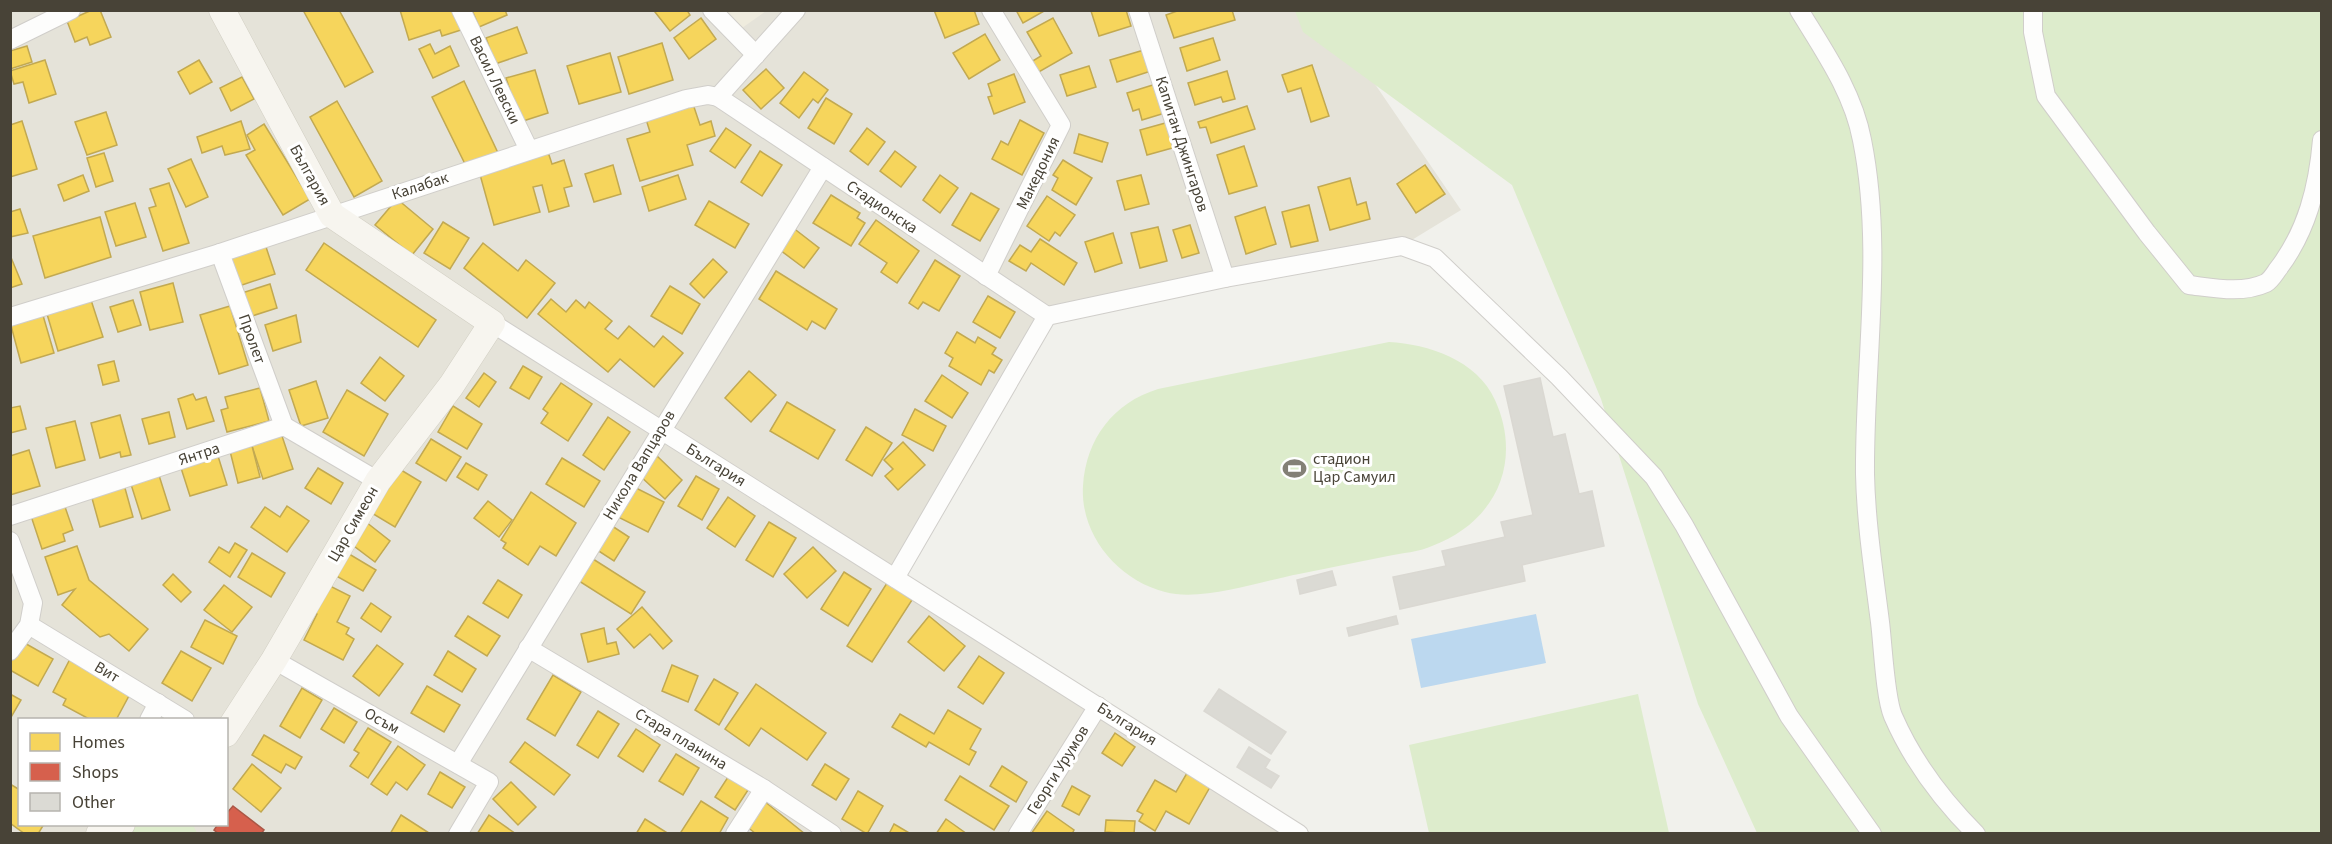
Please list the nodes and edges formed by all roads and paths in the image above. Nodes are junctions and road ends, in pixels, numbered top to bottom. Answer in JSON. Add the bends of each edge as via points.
{"nodes":[{"id":1,"x":71,"y":10,"type":"edge"},
{"id":2,"x":222,"y":10,"type":"edge"},
{"id":3,"x":461,"y":10,"type":"edge"},
{"id":4,"x":712,"y":10,"type":"edge"},
{"id":5,"x":796,"y":10,"type":"edge"},
{"id":6,"x":991,"y":10,"type":"edge"},
{"id":7,"x":1138,"y":10,"type":"edge"},
{"id":8,"x":1799,"y":10,"type":"edge"},
{"id":9,"x":2033,"y":10,"type":"edge"},
{"id":10,"x":10,"y":39,"type":"edge"},
{"id":11,"x":756,"y":55,"type":"junction"},
{"id":12,"x":718,"y":97,"type":"junction"},
{"id":13,"x":2322,"y":140,"type":"edge"},
{"id":14,"x":529,"y":150,"type":"junction"},
{"id":15,"x":823,"y":167,"type":"junction"},
{"id":16,"x":332,"y":215,"type":"junction"},
{"id":17,"x":220,"y":253,"type":"junction"},
{"id":18,"x":986,"y":276,"type":"junction"},
{"id":19,"x":1225,"y":278,"type":"junction"},
{"id":20,"x":10,"y":316,"type":"edge"},
{"id":21,"x":1047,"y":316,"type":"junction"},
{"id":22,"x":492,"y":323,"type":"junction"},
{"id":23,"x":284,"y":426,"type":"junction"},
{"id":24,"x":660,"y":430,"type":"junction"},
{"id":25,"x":378,"y":481,"type":"junction"},
{"id":26,"x":10,"y":516,"type":"edge"},
{"id":27,"x":10,"y":541,"type":"edge"},
{"id":28,"x":895,"y":578,"type":"junction"},
{"id":29,"x":29,"y":625,"type":"junction"},
{"id":30,"x":528,"y":648,"type":"junction"},
{"id":31,"x":10,"y":651,"type":"edge"},
{"id":32,"x":274,"y":660,"type":"junction"},
{"id":33,"x":158,"y":703,"type":"junction"},
{"id":34,"x":1098,"y":706,"type":"junction"},
{"id":35,"x":150,"y":718,"type":"edge"},
{"id":36,"x":182,"y":718,"type":"edge"},
{"id":37,"x":228,"y":731,"type":"edge"},
{"id":38,"x":458,"y":764,"type":"junction"},
{"id":39,"x":764,"y":789,"type":"junction"},
{"id":40,"x":119,"y":826,"type":"edge"},
{"id":41,"x":1275,"y":827,"type":"edge"},
{"id":42,"x":99,"y":834,"type":"edge"},
{"id":43,"x":458,"y":834,"type":"edge"},
{"id":44,"x":735,"y":834,"type":"edge"},
{"id":45,"x":832,"y":834,"type":"edge"},
{"id":46,"x":1018,"y":834,"type":"edge"},
{"id":47,"x":1299,"y":834,"type":"edge"},
{"id":48,"x":1872,"y":834,"type":"edge"},
{"id":49,"x":1976,"y":834,"type":"edge"}],
"edges":[{"from":1,"to":10,"type":"street"},
{"from":2,"to":16,"type":"street","name":"България"},
{"from":3,"to":14,"type":"street","name":"Васил Левски"},
{"from":4,"to":11,"type":"street"},
{"from":5,"to":11,"type":"street"},
{"from":6,"to":18,"type":"street","name":"Македония","via":[[1061,126]]},
{"from":7,"to":19,"type":"street","name":"Капитан Джингаров"},
{"from":8,"to":49,"type":"street","via":[[1846,89],[1862,138],[1869,195],[1871,269],[1865,475],[1872,565],[1892,714],[1916,763],[1947,806]]},
{"from":9,"to":13,"type":"street","via":[[2033,32],[2046,96],[2189,285],[2232,290],[2268,282],[2302,229],[2318,179]]},
{"from":11,"to":12,"type":"street"},
{"from":12,"to":14,"type":"street","name":"Калабак","via":[[686,99]]},
{"from":12,"to":15,"type":"street","name":"Стадионска"},
{"from":14,"to":16,"type":"street","name":"Калабак"},
{"from":15,"to":18,"type":"street","name":"Стадионска"},
{"from":15,"to":24,"type":"street","name":"Никола Вапцаров"},
{"from":16,"to":17,"type":"street","name":"Калабак"},
{"from":16,"to":22,"type":"street","name":"България"},
{"from":17,"to":20,"type":"street","name":"Калабак"},
{"from":17,"to":23,"type":"street","name":"Пролет"},
{"from":18,"to":21,"type":"street","name":"Стадионска"},
{"from":19,"to":21,"type":"street"},
{"from":19,"to":48,"type":"street","via":[[1402,246],[1435,258],[1560,377],[1654,477],[1790,716]]},
{"from":21,"to":28,"type":"street"},
{"from":22,"to":24,"type":"street","name":"България"},
{"from":22,"to":25,"type":"street","name":"Цар Симеон","via":[[451,386]]},
{"from":23,"to":25,"type":"street"},
{"from":23,"to":26,"type":"street","name":"Янтра"},
{"from":24,"to":28,"type":"street","name":"България"},
{"from":24,"to":30,"type":"street","name":"Никола Вапцаров"},
{"from":25,"to":32,"type":"street","name":"Цар Симеон"},
{"from":27,"to":29,"type":"street","via":[[33,603]]},
{"from":28,"to":34,"type":"street","name":"България"},
{"from":29,"to":31,"type":"street"},
{"from":29,"to":33,"type":"street","name":"Вит"},
{"from":30,"to":38,"type":"street","name":"Никола Вапцаров"},
{"from":30,"to":39,"type":"street","name":"Стара планина"},
{"from":32,"to":37,"type":"street","name":"Цар Симеон"},
{"from":32,"to":38,"type":"street","name":"Осъм"},
{"from":33,"to":35,"type":"street"},
{"from":33,"to":36,"type":"street","name":"Вит"},
{"from":34,"to":41,"type":"street","name":"България"},
{"from":34,"to":46,"type":"street","name":"Георги Урумов"},
{"from":38,"to":43,"type":"street","name":"Осъм","via":[[489,782]]},
{"from":39,"to":44,"type":"street"},
{"from":39,"to":45,"type":"street","name":"Стара планина"},
{"from":40,"to":42,"type":"street"},
{"from":41,"to":47,"type":"street","name":"България"}]}
